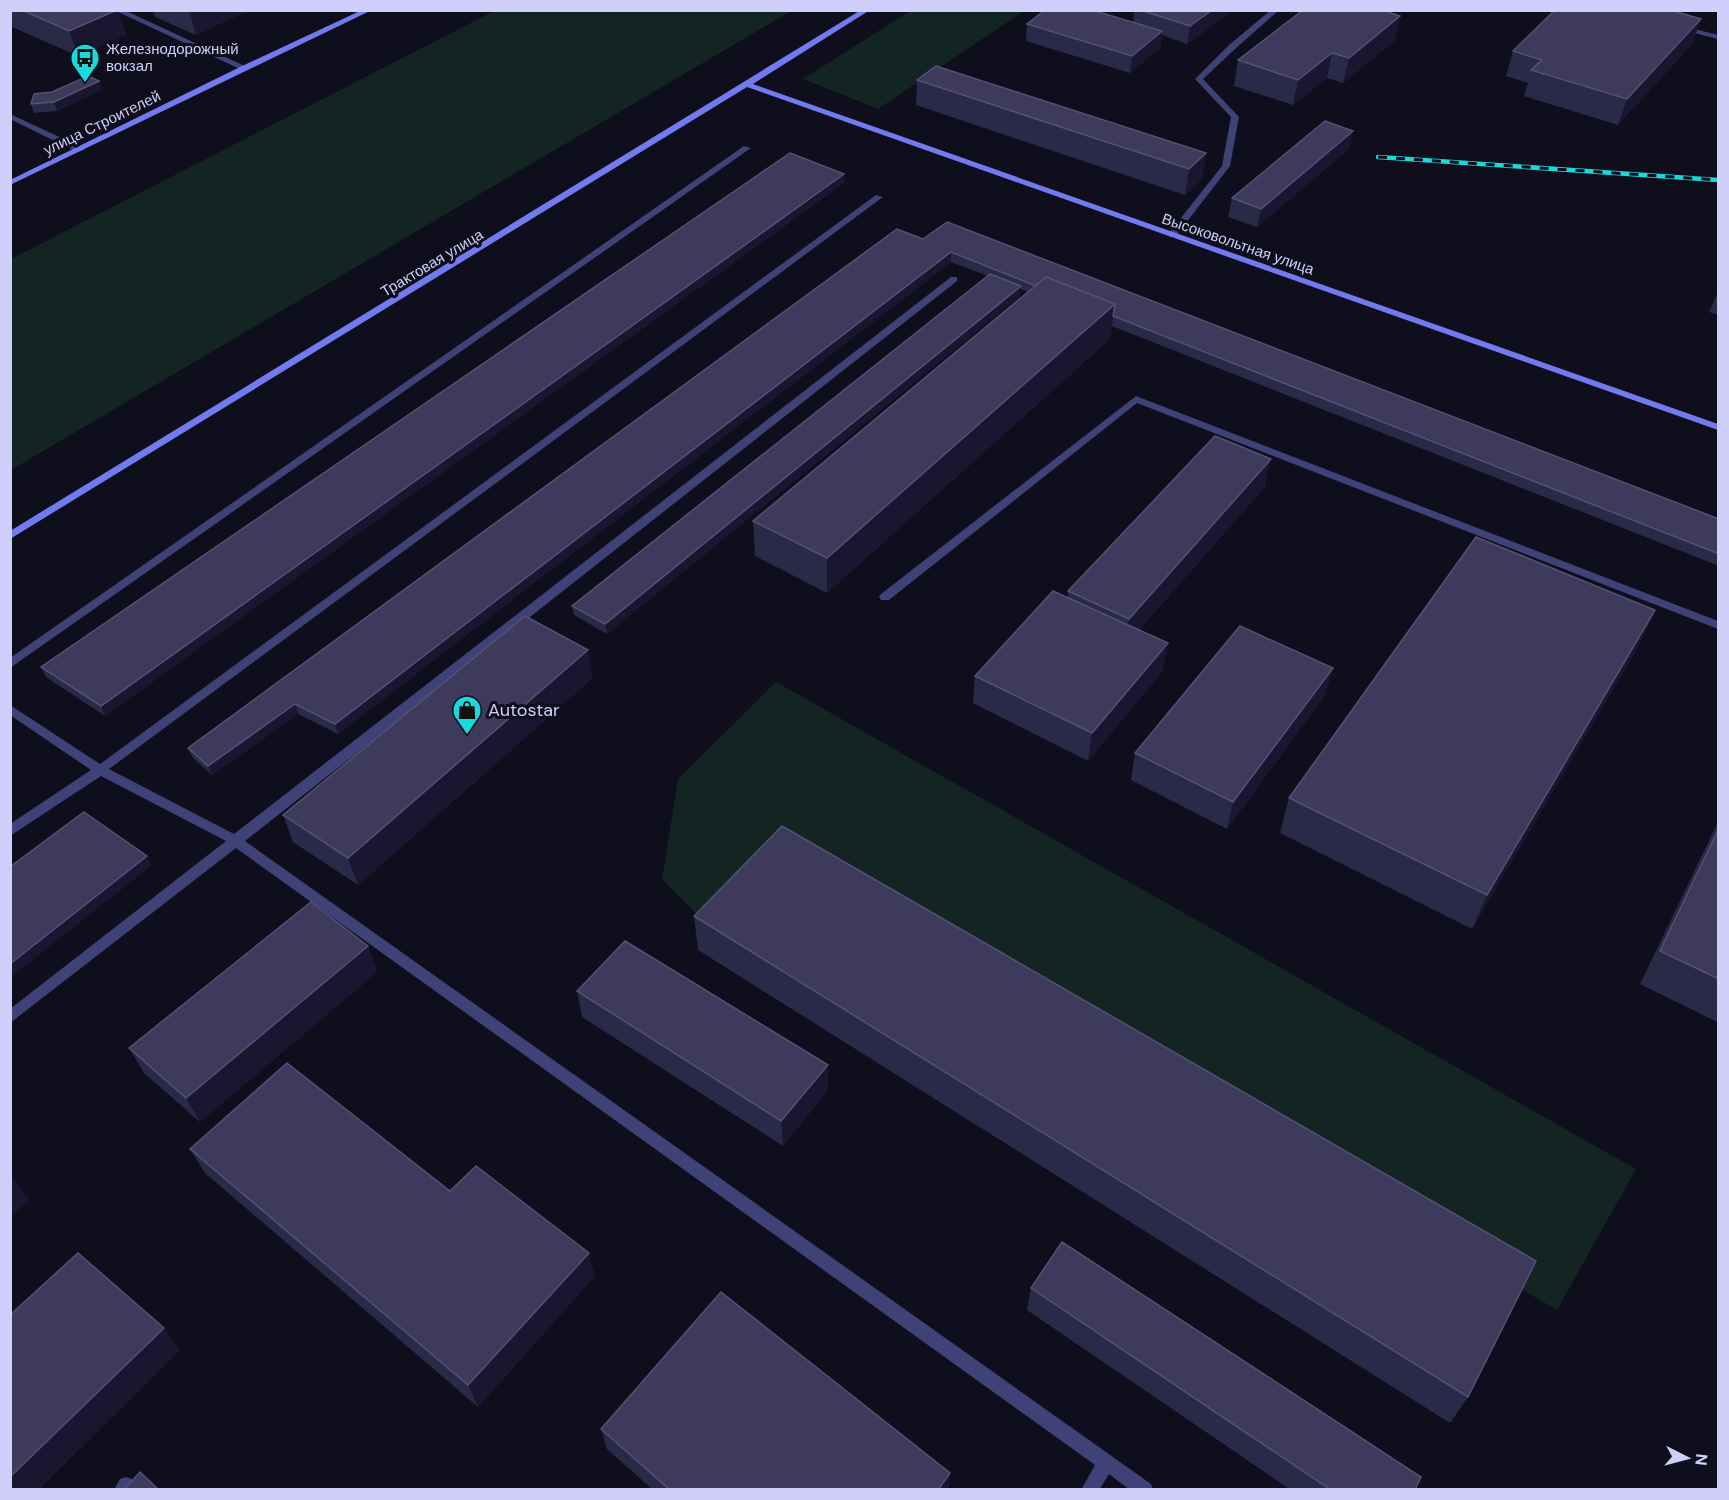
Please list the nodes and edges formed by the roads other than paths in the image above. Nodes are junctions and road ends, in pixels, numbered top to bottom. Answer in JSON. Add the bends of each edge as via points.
{"nodes":[{"id":1,"x":117,"y":10,"type":"edge"},
{"id":2,"x":369,"y":10,"type":"edge"},
{"id":3,"x":867,"y":10,"type":"edge"},
{"id":4,"x":1276,"y":10,"type":"edge"},
{"id":5,"x":1676,"y":25,"type":"edge"},
{"id":6,"x":1719,"y":37,"type":"edge"},
{"id":7,"x":245,"y":68,"type":"junction"},
{"id":8,"x":749,"y":85,"type":"junction"},
{"id":9,"x":10,"y":116,"type":"edge"},
{"id":10,"x":747,"y":148,"type":"dead end"},
{"id":11,"x":80,"y":150,"type":"junction"},
{"id":12,"x":10,"y":183,"type":"edge"},
{"id":13,"x":879,"y":197,"type":"dead end"},
{"id":14,"x":1172,"y":235,"type":"junction"},
{"id":15,"x":954,"y":279,"type":"dead end"},
{"id":16,"x":1719,"y":427,"type":"edge"},
{"id":17,"x":10,"y":536,"type":"edge"},
{"id":18,"x":885,"y":597,"type":"dead end"},
{"id":19,"x":1719,"y":625,"type":"edge"},
{"id":20,"x":10,"y":664,"type":"edge"},
{"id":21,"x":10,"y":709,"type":"edge"},
{"id":22,"x":100,"y":770,"type":"junction"},
{"id":23,"x":10,"y":831,"type":"edge"},
{"id":24,"x":236,"y":841,"type":"junction"},
{"id":25,"x":10,"y":1017,"type":"edge"},
{"id":26,"x":1106,"y":1462,"type":"junction"},
{"id":27,"x":1089,"y":1490,"type":"edge"},
{"id":28,"x":1145,"y":1490,"type":"edge"}],
"edges":[{"from":1,"to":7,"type":"lane"},
{"from":2,"to":7,"type":"main road","name":"улица Строителей"},
{"from":3,"to":8,"type":"main road","name":"Трактовая улица"},
{"from":4,"to":14,"type":"lane","via":[[1199,79],[1235,117],[1226,166]]},
{"from":5,"to":6,"type":"lane"},
{"from":7,"to":11,"type":"main road","name":"улица Строителей"},
{"from":8,"to":14,"type":"main road","name":"Высоковольтная улица"},
{"from":8,"to":17,"type":"main road","name":"Трактовая улица"},
{"from":9,"to":11,"type":"lane"},
{"from":10,"to":20,"type":"lane"},
{"from":11,"to":12,"type":"main road","name":"улица Строителей"},
{"from":13,"to":22,"type":"lane"},
{"from":14,"to":16,"type":"main road","name":"Высоковольтная улица"},
{"from":15,"to":24,"type":"lane"},
{"from":18,"to":19,"type":"lane","via":[[1136,399]]},
{"from":21,"to":22,"type":"lane"},
{"from":22,"to":23,"type":"lane"},
{"from":22,"to":24,"type":"lane"},
{"from":24,"to":25,"type":"lane"},
{"from":24,"to":26,"type":"lane"},
{"from":26,"to":27,"type":"lane"},
{"from":26,"to":28,"type":"lane"}]}
